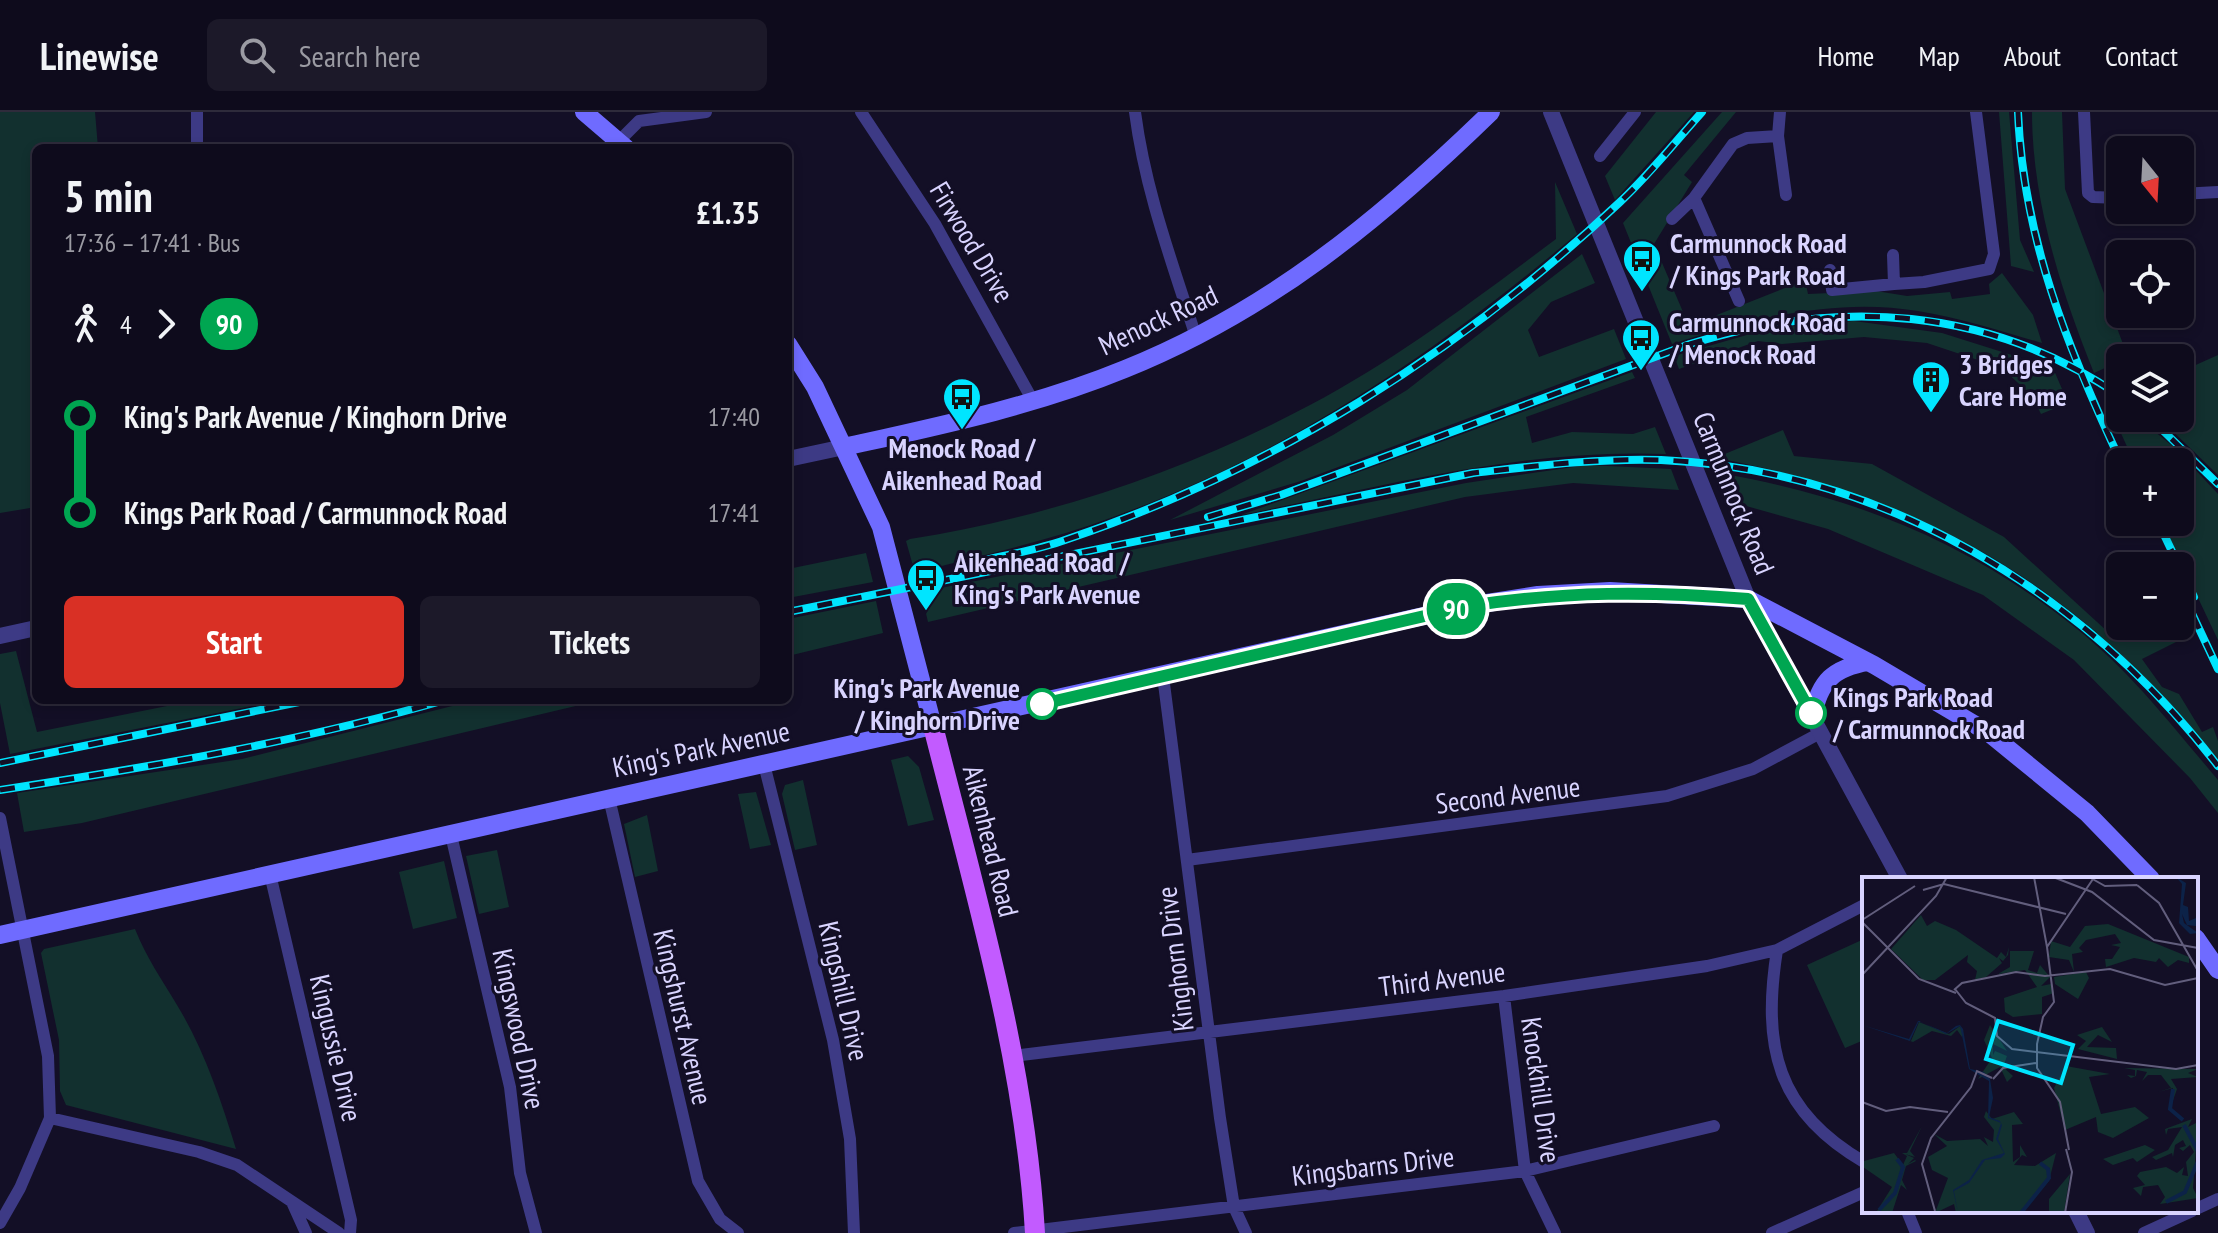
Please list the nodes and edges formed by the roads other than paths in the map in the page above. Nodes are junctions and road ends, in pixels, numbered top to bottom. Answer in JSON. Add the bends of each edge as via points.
{"nodes":[{"id":1,"x":197,"y":112,"type":"edge"},
{"id":2,"x":584,"y":112,"type":"edge"},
{"id":3,"x":706,"y":112,"type":"edge"},
{"id":4,"x":861,"y":112,"type":"edge"},
{"id":5,"x":1135,"y":112,"type":"edge"},
{"id":6,"x":1491,"y":112,"type":"edge"},
{"id":7,"x":1551,"y":112,"type":"edge"},
{"id":8,"x":1635,"y":112,"type":"edge"},
{"id":9,"x":1780,"y":112,"type":"edge"},
{"id":10,"x":1976,"y":112,"type":"edge"},
{"id":11,"x":2084,"y":112,"type":"edge"},
{"id":12,"x":1778,"y":136,"type":"junction"},
{"id":13,"x":197,"y":144,"type":"edge"},
{"id":14,"x":622,"y":144,"type":"edge"},
{"id":15,"x":1600,"y":156,"type":"dead end"},
{"id":16,"x":2218,"y":192,"type":"edge"},
{"id":17,"x":2194,"y":193,"type":"edge"},
{"id":18,"x":1786,"y":195,"type":"dead end"},
{"id":19,"x":2106,"y":197,"type":"edge"},
{"id":20,"x":1694,"y":198,"type":"junction"},
{"id":21,"x":1672,"y":219,"type":"dead end"},
{"id":22,"x":1893,"y":255,"type":"dead end"},
{"id":23,"x":1830,"y":270,"type":"dead end"},
{"id":24,"x":1894,"y":284,"type":"junction"},
{"id":25,"x":1739,"y":301,"type":"dead end"},
{"id":26,"x":1196,"y":337,"type":"junction"},
{"id":27,"x":792,"y":350,"type":"edge"},
{"id":28,"x":1033,"y":401,"type":"junction"},
{"id":29,"x":844,"y":447,"type":"junction"},
{"id":30,"x":792,"y":458,"type":"edge"},
{"id":31,"x":1748,"y":599,"type":"junction"},
{"id":32,"x":32,"y":629,"type":"edge"},
{"id":33,"x":0,"y":636,"type":"edge"},
{"id":34,"x":1868,"y":662,"type":"junction"},
{"id":35,"x":1163,"y":676,"type":"junction"},
{"id":36,"x":1818,"y":724,"type":"junction"},
{"id":37,"x":933,"y":726,"type":"junction"},
{"id":38,"x":764,"y":764,"type":"junction"},
{"id":39,"x":609,"y":798,"type":"junction"},
{"id":40,"x":0,"y":818,"type":"edge"},
{"id":41,"x":451,"y":835,"type":"junction"},
{"id":42,"x":1187,"y":860,"type":"junction"},
{"id":43,"x":270,"y":874,"type":"junction"},
{"id":44,"x":1899,"y":877,"type":"edge"},
{"id":45,"x":2149,"y":877,"type":"edge"},
{"id":46,"x":1862,"y":906,"type":"edge"},
{"id":47,"x":22,"y":931,"type":"junction"},
{"id":48,"x":0,"y":935,"type":"edge"},
{"id":49,"x":2198,"y":941,"type":"edge"},
{"id":50,"x":1777,"y":950,"type":"junction"},
{"id":51,"x":2218,"y":970,"type":"edge"},
{"id":52,"x":1504,"y":996,"type":"junction"},
{"id":53,"x":1208,"y":1031,"type":"junction"},
{"id":54,"x":1013,"y":1056,"type":"junction"},
{"id":55,"x":50,"y":1118,"type":"junction"},
{"id":56,"x":1714,"y":1126,"type":"dead end"},
{"id":57,"x":1862,"y":1161,"type":"edge"},
{"id":58,"x":1525,"y":1171,"type":"junction"},
{"id":59,"x":1862,"y":1193,"type":"edge"},
{"id":60,"x":2218,"y":1199,"type":"edge"},
{"id":61,"x":292,"y":1202,"type":"junction"},
{"id":62,"x":1234,"y":1207,"type":"junction"},
{"id":63,"x":2198,"y":1208,"type":"edge"},
{"id":64,"x":1908,"y":1213,"type":"edge"},
{"id":65,"x":2077,"y":1213,"type":"edge"},
{"id":66,"x":2187,"y":1213,"type":"edge"},
{"id":67,"x":0,"y":1223,"type":"edge"},
{"id":68,"x":306,"y":1233,"type":"edge"},
{"id":69,"x":339,"y":1233,"type":"edge"},
{"id":70,"x":350,"y":1233,"type":"edge"},
{"id":71,"x":536,"y":1233,"type":"edge"},
{"id":72,"x":738,"y":1233,"type":"edge"},
{"id":73,"x":854,"y":1233,"type":"edge"},
{"id":74,"x":1028,"y":1233,"type":"edge"},
{"id":75,"x":1246,"y":1233,"type":"edge"},
{"id":76,"x":1555,"y":1233,"type":"edge"},
{"id":77,"x":1772,"y":1233,"type":"edge"},
{"id":78,"x":1916,"y":1233,"type":"edge"},
{"id":79,"x":2087,"y":1233,"type":"edge"},
{"id":80,"x":2144,"y":1233,"type":"edge"}],
"edges":[{"from":1,"to":13,"type":"street"},
{"from":2,"to":14,"type":"main road"},
{"from":3,"to":14,"type":"street","via":[[639,121]]},
{"from":4,"to":28,"type":"street","name":"Firwood Drive","via":[[956,258]]},
{"from":5,"to":26,"type":"street","via":[[1156,217]]},
{"from":6,"to":26,"type":"main road","name":"Menock Road","via":[[1398,201],[1343,244]]},
{"from":7,"to":31,"type":"street","name":"Carmunnock Road"},
{"from":8,"to":15,"type":"street"},
{"from":9,"to":12,"type":"street"},
{"from":10,"to":24,"type":"street","via":[[1994,254],[1989,269]]},
{"from":11,"to":19,"type":"street","via":[[2088,193]]},
{"from":12,"to":18,"type":"street"},
{"from":12,"to":20,"type":"street","via":[[1733,144]]},
{"from":16,"to":17,"type":"street"},
{"from":20,"to":21,"type":"street"},
{"from":20,"to":25,"type":"street"},
{"from":22,"to":24,"type":"street"},
{"from":23,"to":24,"type":"street","via":[[1832,290]]},
{"from":26,"to":28,"type":"main road","name":"Menock Road","via":[[1126,369]]},
{"from":27,"to":29,"type":"main road","name":"Aikenhead Road"},
{"from":28,"to":29,"type":"main road","name":"Menock Road"},
{"from":29,"to":30,"type":"street","name":"Menock Road"},
{"from":29,"to":37,"type":"main road","name":"Aikenhead Road","via":[[892,558]]},
{"from":31,"to":34,"type":"main road"},
{"from":31,"to":35,"type":"main road","name":"King's Park Avenue","via":[[1610,591],[1538,595],[1468,606]]},
{"from":31,"to":36,"type":"street","name":"Carmunnock Road"},
{"from":32,"to":33,"type":"street"},
{"from":34,"to":36,"type":"main road","via":[[1834,672],[1816,697]]},
{"from":34,"to":45,"type":"main road","via":[[1998,740],[2087,813]]},
{"from":35,"to":37,"type":"main road","name":"King's Park Avenue"},
{"from":35,"to":42,"type":"street","name":"Kinghorn Drive"},
{"from":36,"to":42,"type":"street","name":"Second Avenue","via":[[1753,769],[1667,796]]},
{"from":36,"to":44,"type":"street","name":"Carmunnock Road"},
{"from":37,"to":38,"type":"main road","name":"King's Park Avenue"},
{"from":37,"to":54,"type":"main road","name":"Aikenhead Road"},
{"from":38,"to":39,"type":"main road","name":"King's Park Avenue"},
{"from":38,"to":73,"type":"street","name":"Kingshill Drive","via":[[833,1040],[850,1139]]},
{"from":39,"to":41,"type":"main road","name":"King's Park Avenue"},
{"from":39,"to":72,"type":"street","name":"Kingshurst Avenue","via":[[698,1181],[720,1219]]},
{"from":40,"to":47,"type":"street"},
{"from":41,"to":43,"type":"main road","name":"King's Park Avenue"},
{"from":41,"to":71,"type":"street","name":"Kingswood Drive","via":[[510,1087],[520,1173]]},
{"from":42,"to":53,"type":"street","name":"Kinghorn Drive"},
{"from":43,"to":47,"type":"main road","name":"King's Park Avenue"},
{"from":43,"to":70,"type":"street","name":"Kingussie Drive"},
{"from":46,"to":50,"type":"street","name":"Third Avenue"},
{"from":47,"to":48,"type":"main road","name":"King's Park Avenue"},
{"from":47,"to":55,"type":"street","via":[[48,1056]]},
{"from":49,"to":51,"type":"main road"},
{"from":50,"to":52,"type":"street","name":"Third Avenue","via":[[1707,966]]},
{"from":50,"to":57,"type":"street","via":[[1770,990],[1772,1026],[1787,1087],[1824,1138]]},
{"from":52,"to":53,"type":"street","name":"Third Avenue"},
{"from":52,"to":58,"type":"street","name":"Knockhill Drive"},
{"from":53,"to":54,"type":"street","name":"Third Avenue"},
{"from":53,"to":62,"type":"street","name":"Kinghorn Drive"},
{"from":54,"to":74,"type":"main road","name":"Aikenhead Road","via":[[1027,1143]]},
{"from":55,"to":61,"type":"street","via":[[237,1165]]},
{"from":55,"to":67,"type":"street"},
{"from":56,"to":58,"type":"street","name":"Kingsbarns Drive"},
{"from":58,"to":62,"type":"street","name":"Kingsbarns Drive"},
{"from":58,"to":76,"type":"street","name":"Knockhill Drive"},
{"from":59,"to":77,"type":"street"},
{"from":60,"to":63,"type":"street"},
{"from":61,"to":68,"type":"street"},
{"from":61,"to":69,"type":"street"},
{"from":62,"to":74,"type":"street","name":"Kingsbarns Drive"},
{"from":62,"to":75,"type":"street","name":"Kinghorn Drive"},
{"from":64,"to":78,"type":"street"},
{"from":65,"to":79,"type":"street"},
{"from":66,"to":80,"type":"street"}]}
